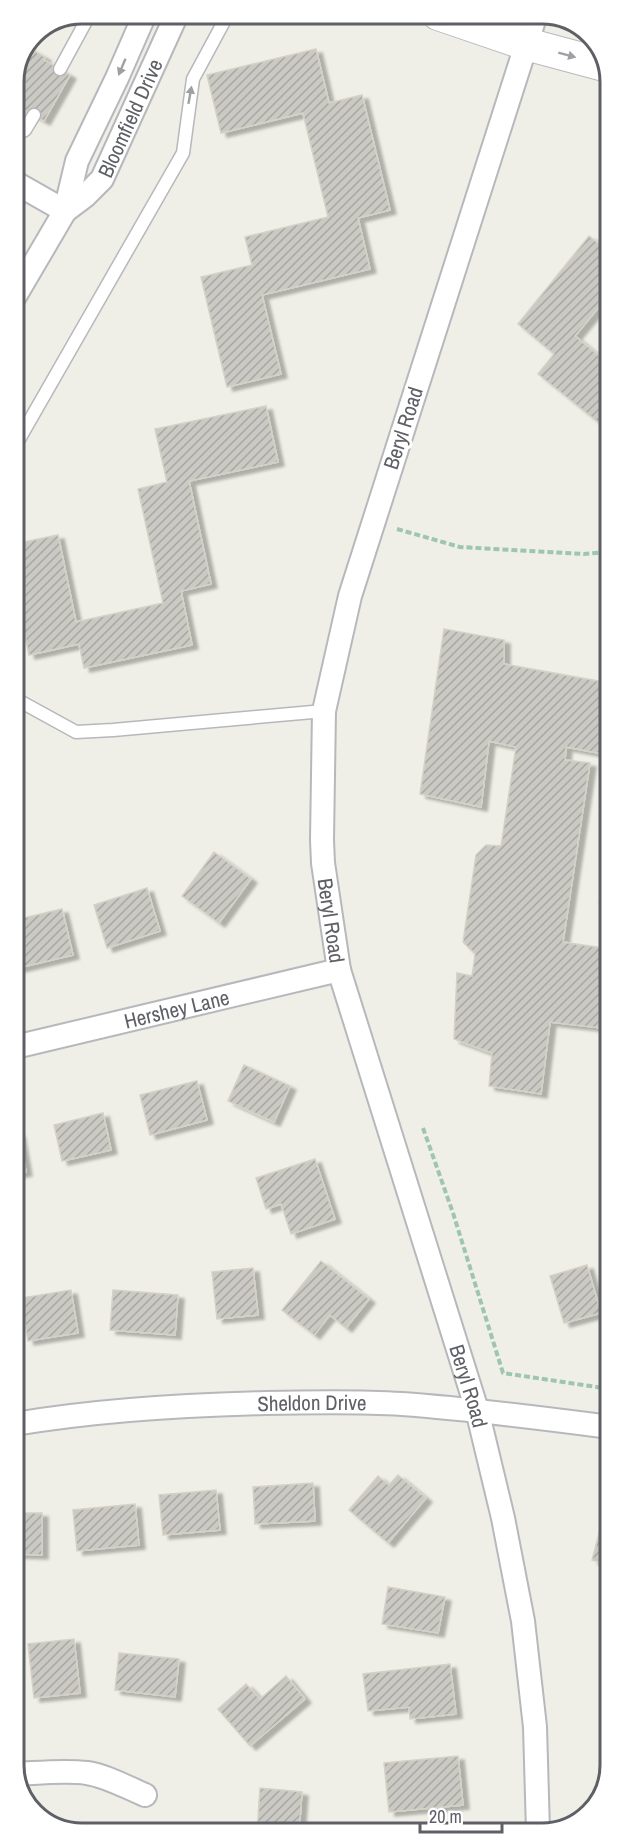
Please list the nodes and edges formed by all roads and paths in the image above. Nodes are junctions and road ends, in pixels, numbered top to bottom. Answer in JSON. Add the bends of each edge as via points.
{"nodes":[{"id":1,"x":85,"y":24,"type":"edge"},
{"id":2,"x":141,"y":24,"type":"edge"},
{"id":3,"x":172,"y":24,"type":"edge"},
{"id":4,"x":223,"y":24,"type":"edge"},
{"id":5,"x":467,"y":24,"type":"edge"},
{"id":6,"x":533,"y":24,"type":"edge"},
{"id":7,"x":526,"y":44,"type":"junction"},
{"id":8,"x":597,"y":63,"type":"edge"},
{"id":9,"x":60,"y":69,"type":"dead end"},
{"id":10,"x":34,"y":115,"type":"dead end"},
{"id":11,"x":24,"y":131,"type":"edge"},
{"id":12,"x":24,"y":188,"type":"edge"},
{"id":13,"x":65,"y":212,"type":"junction"},
{"id":14,"x":24,"y":281,"type":"edge"},
{"id":15,"x":24,"y":431,"type":"edge"},
{"id":16,"x":373,"y":522,"type":"junction"},
{"id":17,"x":600,"y":553,"type":"edge"},
{"id":18,"x":24,"y":703,"type":"edge"},
{"id":19,"x":324,"y":711,"type":"junction"},
{"id":20,"x":339,"y":970,"type":"junction"},
{"id":21,"x":24,"y":1045,"type":"edge"},
{"id":22,"x":423,"y":1128,"type":"dead end"},
{"id":23,"x":600,"y":1388,"type":"edge"},
{"id":24,"x":477,"y":1410,"type":"junction"},
{"id":25,"x":24,"y":1422,"type":"edge"},
{"id":26,"x":600,"y":1426,"type":"edge"},
{"id":27,"x":24,"y":1774,"type":"edge"},
{"id":28,"x":145,"y":1796,"type":"dead end"},
{"id":29,"x":538,"y":1823,"type":"edge"}],
"edges":[{"from":1,"to":9,"type":"lane"},
{"from":2,"to":13,"type":"street","name":"Bloomfield Drive","one_way":true,"via":[[77,161]]},
{"from":3,"to":13,"type":"street","name":"Bloomfield Drive","via":[[102,179]]},
{"from":15,"to":4,"type":"lane","one_way":true,"via":[[183,153],[193,79]]},
{"from":5,"to":7,"type":"main road"},
{"from":6,"to":7,"type":"street","name":"Beryl Road"},
{"from":7,"to":8,"type":"main road","one_way":true},
{"from":7,"to":16,"type":"street","name":"Beryl Road"},
{"from":10,"to":11,"type":"lane"},
{"from":12,"to":13,"type":"street"},
{"from":13,"to":14,"type":"street","name":"Bloomfield Drive"},
{"from":16,"to":17,"type":"path","via":[[460,547]]},
{"from":16,"to":19,"type":"street","name":"Beryl Road","via":[[350,596]]},
{"from":18,"to":19,"type":"lane","via":[[76,732]]},
{"from":19,"to":20,"type":"street","name":"Beryl Road","via":[[323,863]]},
{"from":20,"to":21,"type":"street","name":"Hershey Lane"},
{"from":20,"to":24,"type":"street","name":"Beryl Road"},
{"from":22,"to":23,"type":"path","via":[[503,1373]]},
{"from":24,"to":25,"type":"street","name":"Sheldon Drive","via":[[328,1402],[221,1404]]},
{"from":24,"to":26,"type":"street","name":"Sheldon Drive"},
{"from":24,"to":29,"type":"street","name":"Beryl Road","via":[[523,1621],[535,1727]]},
{"from":27,"to":28,"type":"street","via":[[89,1773]]}]}
